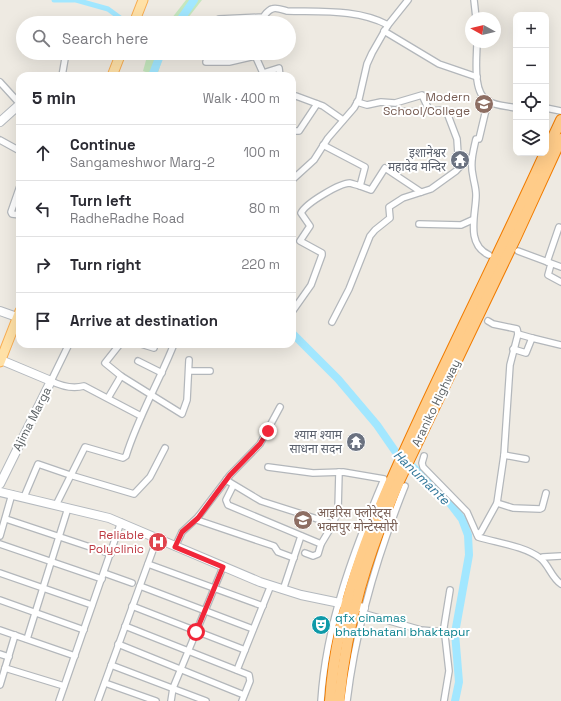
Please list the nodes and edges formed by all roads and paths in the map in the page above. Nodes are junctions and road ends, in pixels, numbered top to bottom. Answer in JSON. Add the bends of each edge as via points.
{"nodes":[{"id":1,"x":143,"y":0,"type":"edge"},
{"id":2,"x":408,"y":0,"type":"edge"},
{"id":3,"x":474,"y":0,"type":"edge"},
{"id":4,"x":475,"y":12,"type":"edge"},
{"id":5,"x":137,"y":16,"type":"edge"},
{"id":6,"x":265,"y":16,"type":"edge"},
{"id":7,"x":388,"y":25,"type":"junction"},
{"id":8,"x":384,"y":32,"type":"junction"},
{"id":9,"x":477,"y":48,"type":"edge"},
{"id":10,"x":65,"y":60,"type":"edge"},
{"id":11,"x":118,"y":60,"type":"edge"},
{"id":12,"x":236,"y":60,"type":"edge"},
{"id":13,"x":256,"y":60,"type":"edge"},
{"id":14,"x":206,"y":62,"type":"dead end"},
{"id":15,"x":63,"y":72,"type":"edge"},
{"id":16,"x":114,"y":72,"type":"edge"},
{"id":17,"x":262,"y":72,"type":"edge"},
{"id":18,"x":266,"y":72,"type":"edge"},
{"id":19,"x":280,"y":72,"type":"edge"},
{"id":20,"x":477,"y":77,"type":"junction"},
{"id":21,"x":0,"y":82,"type":"edge"},
{"id":22,"x":296,"y":96,"type":"edge"},
{"id":23,"x":16,"y":100,"type":"edge"},
{"id":24,"x":357,"y":102,"type":"junction"},
{"id":25,"x":488,"y":102,"type":"junction"},
{"id":26,"x":317,"y":104,"type":"junction"},
{"id":27,"x":513,"y":107,"type":"edge"},
{"id":28,"x":16,"y":108,"type":"edge"},
{"id":29,"x":549,"y":109,"type":"edge"},
{"id":30,"x":394,"y":110,"type":"dead end"},
{"id":31,"x":561,"y":111,"type":"edge"},
{"id":32,"x":430,"y":112,"type":"junction"},
{"id":33,"x":344,"y":120,"type":"junction"},
{"id":34,"x":561,"y":120,"type":"edge"},
{"id":35,"x":0,"y":122,"type":"edge"},
{"id":36,"x":296,"y":131,"type":"edge"},
{"id":37,"x":561,"y":139,"type":"edge"},
{"id":38,"x":0,"y":140,"type":"edge"},
{"id":39,"x":323,"y":145,"type":"junction"},
{"id":40,"x":549,"y":146,"type":"edge"},
{"id":41,"x":16,"y":149,"type":"edge"},
{"id":42,"x":544,"y":156,"type":"edge"},
{"id":43,"x":469,"y":159,"type":"junction"},
{"id":44,"x":296,"y":176,"type":"edge"},
{"id":45,"x":360,"y":186,"type":"junction"},
{"id":46,"x":421,"y":192,"type":"junction"},
{"id":47,"x":16,"y":199,"type":"edge"},
{"id":48,"x":16,"y":214,"type":"edge"},
{"id":49,"x":472,"y":220,"type":"junction"},
{"id":50,"x":419,"y":224,"type":"dead end"},
{"id":51,"x":559,"y":227,"type":"dead end"},
{"id":52,"x":518,"y":251,"type":"dead end"},
{"id":53,"x":488,"y":255,"type":"dead end"},
{"id":54,"x":549,"y":263,"type":"junction"},
{"id":55,"x":561,"y":267,"type":"edge"},
{"id":56,"x":561,"y":282,"type":"edge"},
{"id":57,"x":296,"y":306,"type":"edge"},
{"id":58,"x":0,"y":311,"type":"edge"},
{"id":59,"x":16,"y":314,"type":"edge"},
{"id":60,"x":16,"y":321,"type":"edge"},
{"id":61,"x":488,"y":321,"type":"dead end"},
{"id":62,"x":332,"y":322,"type":"dead end"},
{"id":63,"x":518,"y":334,"type":"junction"},
{"id":64,"x":532,"y":338,"type":"junction"},
{"id":65,"x":561,"y":345,"type":"edge"},
{"id":66,"x":67,"y":348,"type":"edge"},
{"id":67,"x":117,"y":348,"type":"edge"},
{"id":68,"x":172,"y":348,"type":"edge"},
{"id":69,"x":513,"y":349,"type":"junction"},
{"id":70,"x":189,"y":360,"type":"dead end"},
{"id":71,"x":0,"y":361,"type":"edge"},
{"id":72,"x":138,"y":361,"type":"dead end"},
{"id":73,"x":189,"y":371,"type":"junction"},
{"id":74,"x":210,"y":371,"type":"dead end"},
{"id":75,"x":162,"y":373,"type":"junction"},
{"id":76,"x":121,"y":376,"type":"junction"},
{"id":77,"x":51,"y":381,"type":"junction"},
{"id":78,"x":150,"y":394,"type":"junction"},
{"id":79,"x":108,"y":398,"type":"junction"},
{"id":80,"x":280,"y":407,"type":"dead end"},
{"id":81,"x":141,"y":416,"type":"junction"},
{"id":82,"x":412,"y":444,"type":"junction"},
{"id":83,"x":166,"y":448,"type":"dead end"},
{"id":84,"x":504,"y":455,"type":"junction"},
{"id":85,"x":424,"y":456,"type":"dead end"},
{"id":86,"x":526,"y":459,"type":"dead end"},
{"id":87,"x":268,"y":467,"type":"dead end"},
{"id":88,"x":339,"y":472,"type":"junction"},
{"id":89,"x":70,"y":476,"type":"junction"},
{"id":90,"x":226,"y":480,"type":"junction"},
{"id":91,"x":0,"y":484,"type":"edge"},
{"id":92,"x":233,"y":486,"type":"junction"},
{"id":93,"x":0,"y":492,"type":"edge"},
{"id":94,"x":546,"y":493,"type":"dead end"},
{"id":95,"x":12,"y":494,"type":"junction"},
{"id":96,"x":24,"y":497,"type":"junction"},
{"id":97,"x":498,"y":503,"type":"junction"},
{"id":98,"x":56,"y":505,"type":"junction"},
{"id":99,"x":68,"y":508,"type":"junction"},
{"id":100,"x":198,"y":518,"type":"junction"},
{"id":101,"x":6,"y":519,"type":"junction"},
{"id":102,"x":122,"y":522,"type":"junction"},
{"id":103,"x":333,"y":524,"type":"junction"},
{"id":104,"x":477,"y":534,"type":"junction"},
{"id":105,"x":0,"y":536,"type":"edge"},
{"id":106,"x":60,"y":536,"type":"junction"},
{"id":107,"x":302,"y":536,"type":"junction"},
{"id":108,"x":157,"y":539,"type":"junction"},
{"id":109,"x":0,"y":544,"type":"edge"},
{"id":110,"x":321,"y":544,"type":"junction"},
{"id":111,"x":175,"y":547,"type":"junction"},
{"id":112,"x":305,"y":553,"type":"dead end"},
{"id":113,"x":110,"y":554,"type":"junction"},
{"id":114,"x":561,"y":556,"type":"edge"},
{"id":115,"x":542,"y":557,"type":"dead end"},
{"id":116,"x":294,"y":558,"type":"junction"},
{"id":117,"x":52,"y":562,"type":"junction"},
{"id":118,"x":148,"y":564,"type":"junction"},
{"id":119,"x":223,"y":567,"type":"junction"},
{"id":120,"x":0,"y":573,"type":"edge"},
{"id":121,"x":103,"y":576,"type":"junction"},
{"id":122,"x":132,"y":583,"type":"dead end"},
{"id":123,"x":561,"y":584,"type":"edge"},
{"id":124,"x":140,"y":586,"type":"junction"},
{"id":125,"x":272,"y":586,"type":"junction"},
{"id":126,"x":43,"y":588,"type":"junction"},
{"id":127,"x":214,"y":589,"type":"junction"},
{"id":128,"x":283,"y":590,"type":"junction"},
{"id":129,"x":450,"y":590,"type":"dead end"},
{"id":130,"x":0,"y":600,"type":"edge"},
{"id":131,"x":92,"y":605,"type":"junction"},
{"id":132,"x":132,"y":606,"type":"junction"},
{"id":133,"x":263,"y":606,"type":"junction"},
{"id":134,"x":353,"y":607,"type":"junction"},
{"id":135,"x":205,"y":611,"type":"junction"},
{"id":136,"x":35,"y":613,"type":"junction"},
{"id":137,"x":125,"y":626,"type":"junction"},
{"id":138,"x":253,"y":629,"type":"junction"},
{"id":139,"x":0,"y":630,"type":"edge"},
{"id":140,"x":84,"y":630,"type":"junction"},
{"id":141,"x":196,"y":632,"type":"junction"},
{"id":142,"x":444,"y":632,"type":"junction"},
{"id":143,"x":15,"y":635,"type":"junction"},
{"id":144,"x":27,"y":639,"type":"junction"},
{"id":145,"x":118,"y":644,"type":"junction"},
{"id":146,"x":245,"y":650,"type":"junction"},
{"id":147,"x":188,"y":651,"type":"junction"},
{"id":148,"x":0,"y":654,"type":"edge"},
{"id":149,"x":75,"y":656,"type":"junction"},
{"id":150,"x":9,"y":657,"type":"junction"},
{"id":151,"x":111,"y":665,"type":"junction"},
{"id":152,"x":5,"y":668,"type":"junction"},
{"id":153,"x":181,"y":669,"type":"junction"},
{"id":154,"x":237,"y":670,"type":"junction"},
{"id":155,"x":1,"y":681,"type":"edge"},
{"id":156,"x":105,"y":683,"type":"junction"},
{"id":157,"x":64,"y":686,"type":"junction"},
{"id":158,"x":173,"y":688,"type":"junction"},
{"id":159,"x":244,"y":695,"type":"junction"},
{"id":160,"x":59,"y":701,"type":"edge"},
{"id":161,"x":98,"y":701,"type":"edge"},
{"id":162,"x":156,"y":701,"type":"edge"},
{"id":163,"x":171,"y":701,"type":"edge"},
{"id":164,"x":206,"y":701,"type":"edge"},
{"id":165,"x":242,"y":701,"type":"edge"},
{"id":166,"x":321,"y":701,"type":"edge"},
{"id":167,"x":330,"y":701,"type":"edge"},
{"id":168,"x":339,"y":701,"type":"edge"},
{"id":169,"x":347,"y":701,"type":"edge"},
{"id":170,"x":444,"y":701,"type":"edge"}],
"edges":[{"from":1,"to":5,"type":"main road"},
{"from":2,"to":7,"type":"street"},
{"from":3,"to":4,"type":"street"},
{"from":6,"to":7,"type":"street","via":[[274,8],[285,11],[338,12],[371,17]]},
{"from":7,"to":8,"type":"street"},
{"from":8,"to":20,"type":"street","via":[[439,64]]},
{"from":8,"to":24,"type":"street","via":[[367,64]]},
{"from":9,"to":20,"type":"street"},
{"from":10,"to":15,"type":"street"},
{"from":11,"to":16,"type":"main road"},
{"from":12,"to":14,"type":"street"},
{"from":13,"to":17,"type":"street"},
{"from":18,"to":19,"type":"street","via":[[279,68]]},
{"from":20,"to":25,"type":"street","via":[[478,88]]},
{"from":21,"to":23,"type":"street"},
{"from":22,"to":26,"type":"street"},
{"from":24,"to":32,"type":"street","via":[[367,105],[395,103],[422,95]]},
{"from":24,"to":33,"type":"street"},
{"from":25,"to":27,"type":"street"},
{"from":25,"to":43,"type":"street","via":[[479,139],[476,139]]},
{"from":26,"to":33,"type":"street"},
{"from":26,"to":36,"type":"street","via":[[299,131]]},
{"from":28,"to":35,"type":"main road"},
{"from":29,"to":31,"type":"street"},
{"from":30,"to":32,"type":"street"},
{"from":32,"to":43,"type":"street","via":[[446,110],[457,139],[458,154]]},
{"from":33,"to":39,"type":"street"},
{"from":34,"to":40,"type":"highway","name":"Araniko Highway"},
{"from":37,"to":82,"type":"highway","name":"Araniko Highway","via":[[534,200]]},
{"from":38,"to":41,"type":"street"},
{"from":39,"to":44,"type":"street","via":[[314,160]]},
{"from":39,"to":45,"type":"street","via":[[364,167]]},
{"from":42,"to":82,"type":"highway","name":"Araniko Highway"},
{"from":43,"to":46,"type":"street","via":[[443,181]]},
{"from":43,"to":49,"type":"street","via":[[476,196]]},
{"from":45,"to":46,"type":"street","via":[[371,190],[385,168]]},
{"from":45,"to":57,"type":"street","via":[[350,183],[343,185],[324,194],[300,213],[310,226],[300,241],[322,255],[311,285]]},
{"from":46,"to":62,"type":"street","via":[[389,207],[390,218],[370,236],[349,289]]},
{"from":47,"to":48,"type":"street","via":[[11,212]]},
{"from":49,"to":50,"type":"street","via":[[461,226]]},
{"from":49,"to":53,"type":"street","via":[[476,243]]},
{"from":51,"to":54,"type":"street"},
{"from":52,"to":54,"type":"street"},
{"from":54,"to":55,"type":"street"},
{"from":54,"to":56,"type":"street","via":[[548,275]]},
{"from":58,"to":59,"type":"main road"},
{"from":60,"to":71,"type":"main road"},
{"from":61,"to":63,"type":"street","via":[[517,328]]},
{"from":63,"to":64,"type":"street"},
{"from":63,"to":69,"type":"street"},
{"from":64,"to":65,"type":"street"},
{"from":64,"to":69,"type":"street","via":[[526,352]]},
{"from":66,"to":77,"type":"street"},
{"from":67,"to":76,"type":"street","via":[[105,364]]},
{"from":68,"to":75,"type":"street"},
{"from":69,"to":84,"type":"street"},
{"from":70,"to":73,"type":"street"},
{"from":71,"to":77,"type":"main road","name":"Ajima Marga"},
{"from":72,"to":75,"type":"street"},
{"from":73,"to":74,"type":"street"},
{"from":73,"to":78,"type":"street","via":[[187,400],[182,414]]},
{"from":75,"to":78,"type":"street"},
{"from":76,"to":78,"type":"street"},
{"from":76,"to":79,"type":"street"},
{"from":77,"to":79,"type":"street","via":[[78,388],[84,386]]},
{"from":77,"to":91,"type":"main road","name":"Ajima Marga"},
{"from":78,"to":81,"type":"street"},
{"from":79,"to":81,"type":"street"},
{"from":80,"to":90,"type":"street","via":[[260,444]]},
{"from":81,"to":89,"type":"street","via":[[126,456],[123,458],[85,447]]},
{"from":82,"to":134,"type":"highway","name":"Araniko Highway","via":[[371,550]]},
{"from":83,"to":89,"type":"street","via":[[150,477],[134,494]]},
{"from":84,"to":86,"type":"street"},
{"from":84,"to":97,"type":"street"},
{"from":85,"to":104,"type":"street","via":[[423,467],[467,512]]},
{"from":87,"to":88,"type":"street","via":[[313,473]]},
{"from":88,"to":103,"type":"street","via":[[339,505]]},
{"from":88,"to":134,"type":"street","via":[[384,479],[350,561]]},
{"from":89,"to":96,"type":"street","via":[[38,464]]},
{"from":89,"to":98,"type":"street"},
{"from":90,"to":92,"type":"street"},
{"from":90,"to":100,"type":"street"},
{"from":92,"to":103,"type":"street","via":[[261,501]]},
{"from":92,"to":107,"type":"street","via":[[226,500],[228,505]]},
{"from":93,"to":95,"type":"main road"},
{"from":94,"to":97,"type":"street","via":[[540,509],[513,508]]},
{"from":95,"to":96,"type":"main road"},
{"from":95,"to":101,"type":"street"},
{"from":96,"to":98,"type":"main road"},
{"from":97,"to":104,"type":"street"},
{"from":98,"to":99,"type":"main road"},
{"from":99,"to":102,"type":"main road"},
{"from":99,"to":106,"type":"street"},
{"from":100,"to":111,"type":"street","via":[[182,532]]},
{"from":100,"to":116,"type":"street","via":[[197,520],[274,546],[278,552]]},
{"from":101,"to":105,"type":"street"},
{"from":101,"to":106,"type":"street"},
{"from":102,"to":108,"type":"main road"},
{"from":102,"to":113,"type":"street"},
{"from":103,"to":110,"type":"street"},
{"from":104,"to":123,"type":"street","via":[[478,537],[540,558],[555,580]]},
{"from":106,"to":113,"type":"street"},
{"from":106,"to":117,"type":"street"},
{"from":107,"to":110,"type":"street"},
{"from":107,"to":116,"type":"street"},
{"from":108,"to":111,"type":"main road"},
{"from":108,"to":118,"type":"street"},
{"from":109,"to":117,"type":"street"},
{"from":110,"to":112,"type":"street","via":[[316,556]]},
{"from":111,"to":119,"type":"main road"},
{"from":113,"to":121,"type":"street"},
{"from":114,"to":115,"type":"street"},
{"from":116,"to":128,"type":"street"},
{"from":117,"to":121,"type":"street"},
{"from":117,"to":126,"type":"street"},
{"from":118,"to":124,"type":"street"},
{"from":118,"to":127,"type":"street"},
{"from":119,"to":125,"type":"main road"},
{"from":119,"to":127,"type":"street"},
{"from":120,"to":126,"type":"street"},
{"from":121,"to":122,"type":"street"},
{"from":121,"to":131,"type":"street"},
{"from":124,"to":132,"type":"street"},
{"from":124,"to":135,"type":"street"},
{"from":125,"to":128,"type":"main road"},
{"from":125,"to":133,"type":"street"},
{"from":126,"to":131,"type":"street"},
{"from":126,"to":136,"type":"street"},
{"from":127,"to":133,"type":"street"},
{"from":127,"to":135,"type":"street"},
{"from":128,"to":134,"type":"main road"},
{"from":129,"to":142,"type":"street"},
{"from":130,"to":136,"type":"street"},
{"from":131,"to":140,"type":"street"},
{"from":132,"to":137,"type":"street"},
{"from":132,"to":141,"type":"street"},
{"from":133,"to":138,"type":"street"},
{"from":134,"to":142,"type":"street","via":[[421,630]]},
{"from":134,"to":166,"type":"street","via":[[327,655]]},
{"from":134,"to":167,"type":"highway","name":"Araniko Highway","via":[[332,676]]},
{"from":134,"to":168,"type":"highway","name":"Araniko Highway"},
{"from":134,"to":169,"type":"street","via":[[352,664]]},
{"from":135,"to":138,"type":"street"},
{"from":135,"to":141,"type":"street"},
{"from":136,"to":140,"type":"street"},
{"from":136,"to":144,"type":"street"},
{"from":137,"to":145,"type":"street"},
{"from":137,"to":147,"type":"street"},
{"from":138,"to":146,"type":"street"},
{"from":139,"to":143,"type":"street"},
{"from":140,"to":149,"type":"street"},
{"from":141,"to":146,"type":"street"},
{"from":141,"to":147,"type":"street"},
{"from":142,"to":170,"type":"street","via":[[449,679]]},
{"from":143,"to":144,"type":"street"},
{"from":143,"to":150,"type":"street"},
{"from":144,"to":149,"type":"street"},
{"from":145,"to":151,"type":"street"},
{"from":145,"to":153,"type":"street"},
{"from":146,"to":154,"type":"street"},
{"from":147,"to":153,"type":"street"},
{"from":147,"to":154,"type":"street"},
{"from":148,"to":150,"type":"street"},
{"from":149,"to":157,"type":"street"},
{"from":150,"to":152,"type":"street"},
{"from":151,"to":156,"type":"street"},
{"from":151,"to":158,"type":"street"},
{"from":152,"to":155,"type":"street"},
{"from":152,"to":157,"type":"street"},
{"from":153,"to":158,"type":"street"},
{"from":153,"to":159,"type":"street"},
{"from":154,"to":159,"type":"street","via":[[249,675],[250,681]]},
{"from":156,"to":161,"type":"street"},
{"from":156,"to":162,"type":"street"},
{"from":157,"to":160,"type":"street"},
{"from":158,"to":163,"type":"street"},
{"from":158,"to":164,"type":"street"},
{"from":159,"to":165,"type":"street"}]}
